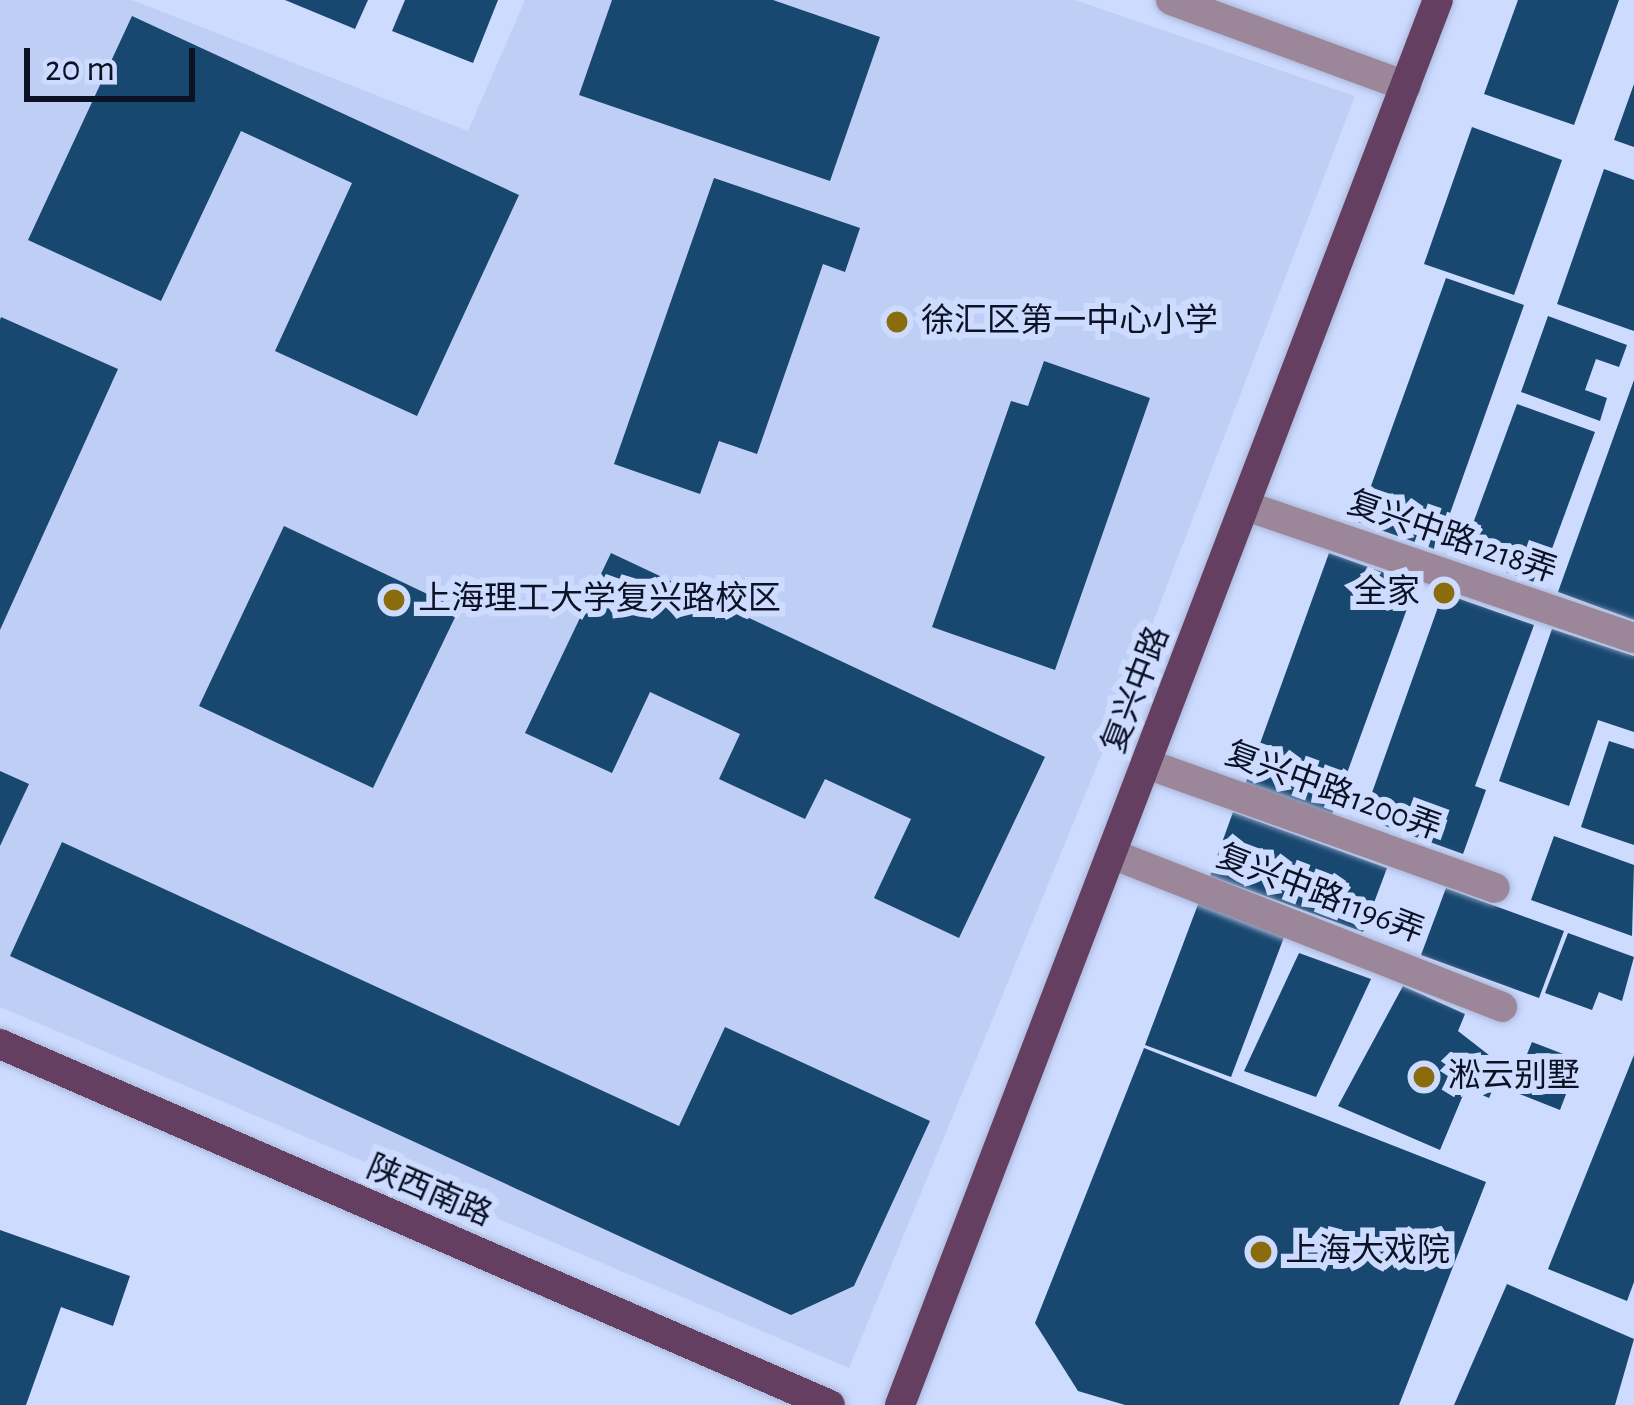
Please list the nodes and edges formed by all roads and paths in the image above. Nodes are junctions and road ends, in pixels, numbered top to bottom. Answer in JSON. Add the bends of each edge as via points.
{"nodes":[{"id":1,"x":1171,"y":0,"type":"edge"},
{"id":2,"x":1438,"y":0,"type":"edge"},
{"id":3,"x":1406,"y":86,"type":"junction"},
{"id":4,"x":1246,"y":506,"type":"junction"},
{"id":5,"x":1634,"y":638,"type":"edge"},
{"id":6,"x":1147,"y":764,"type":"junction"},
{"id":7,"x":1112,"y":854,"type":"junction"},
{"id":8,"x":1495,"y":888,"type":"dead end"},
{"id":9,"x":1502,"y":1007,"type":"dead end"},
{"id":10,"x":0,"y":1044,"type":"edge"},
{"id":11,"x":830,"y":1405,"type":"edge"},
{"id":12,"x":900,"y":1405,"type":"edge"}],
"edges":[{"from":1,"to":3,"type":"street"},
{"from":2,"to":3,"type":"main road","name":"复兴中路"},
{"from":3,"to":4,"type":"main road","name":"复兴中路"},
{"from":4,"to":5,"type":"street","name":"复兴中路1218弄"},
{"from":4,"to":6,"type":"main road","name":"复兴中路"},
{"from":6,"to":7,"type":"main road","name":"复兴中路"},
{"from":6,"to":8,"type":"street","name":"复兴中路1200弄"},
{"from":7,"to":9,"type":"street","name":"复兴中路1196弄"},
{"from":7,"to":12,"type":"main road","name":"复兴中路"},
{"from":10,"to":11,"type":"main road","name":"陕西南路"}]}
